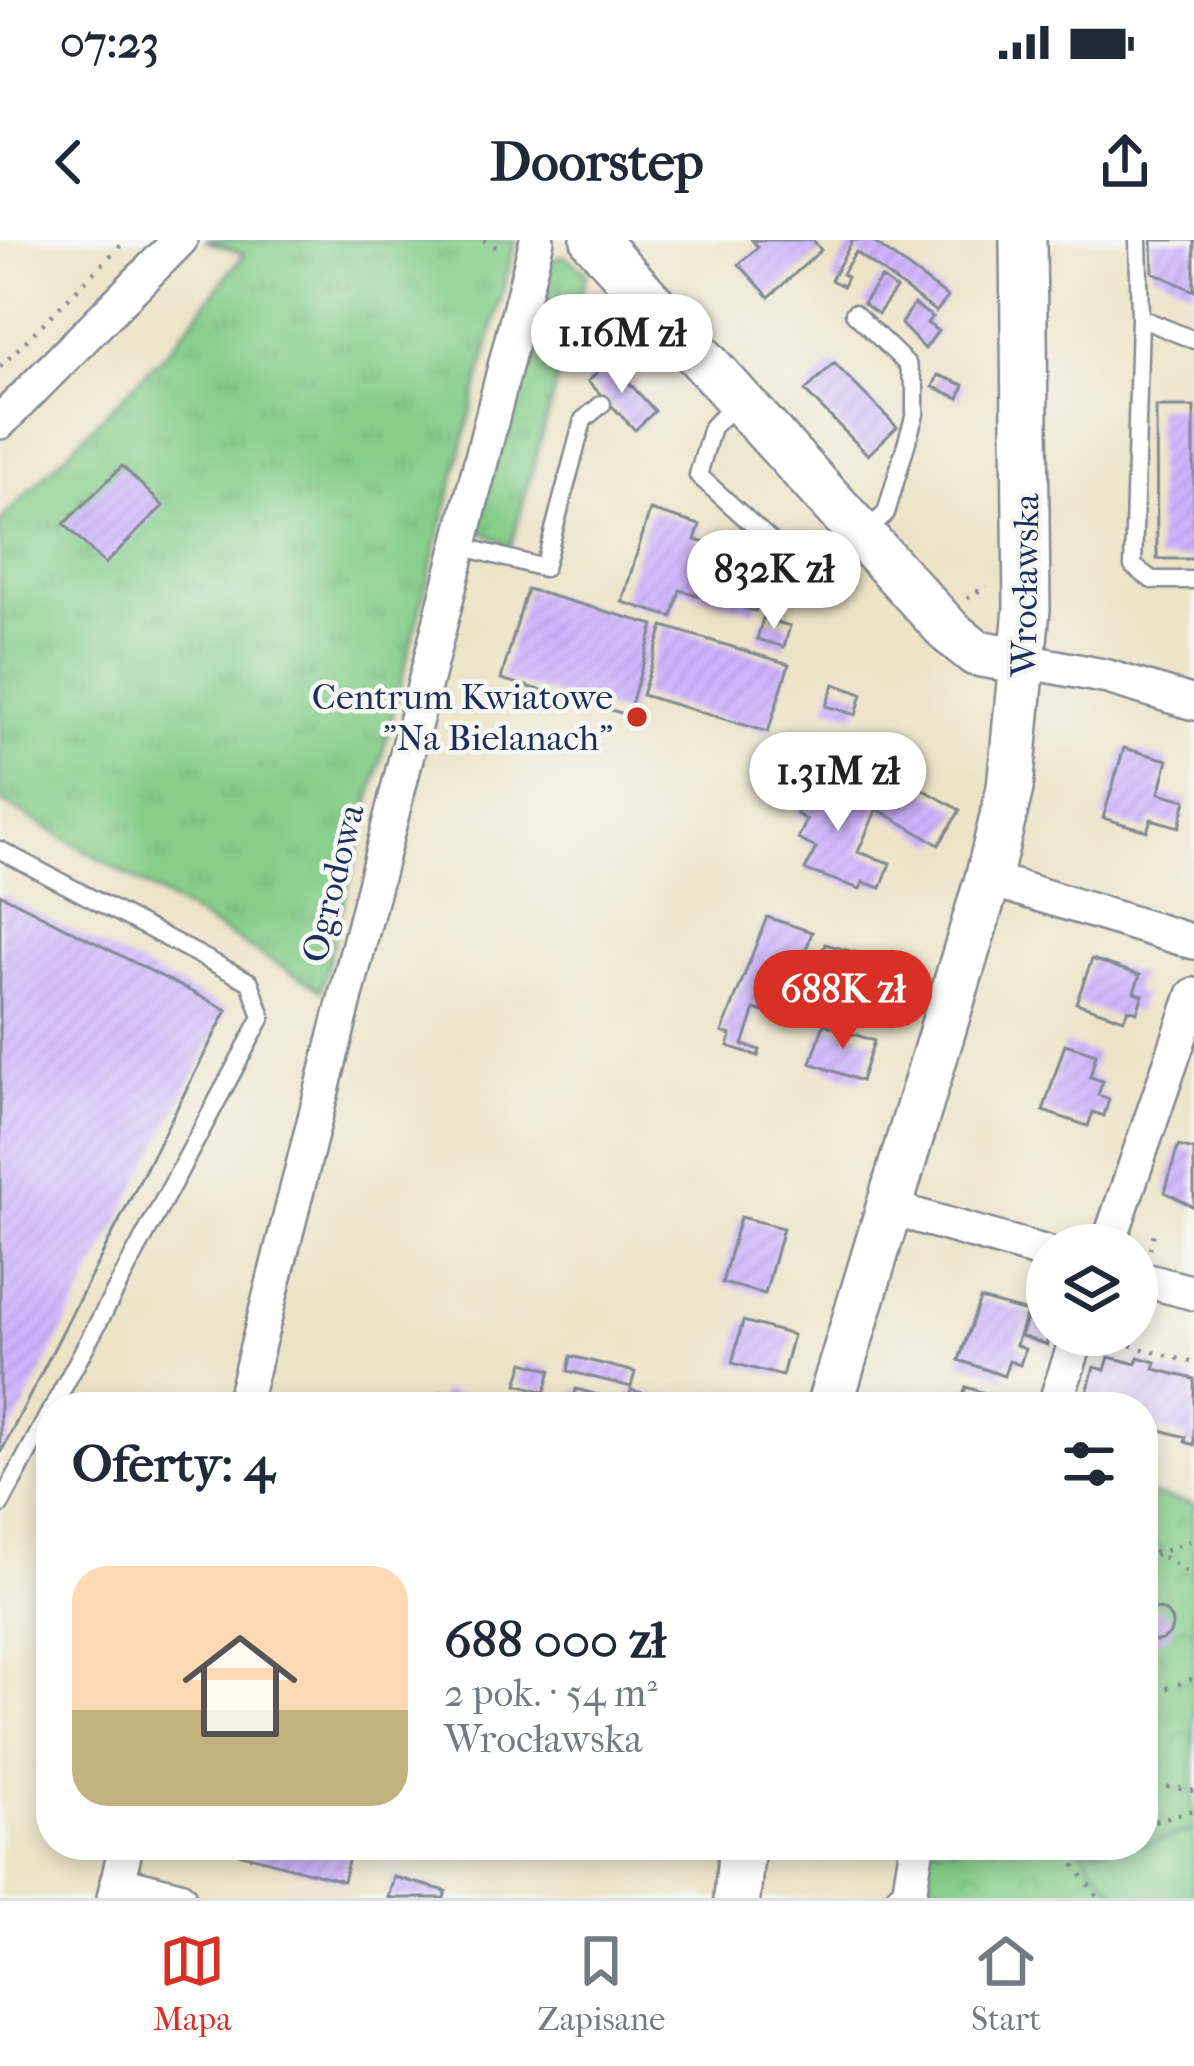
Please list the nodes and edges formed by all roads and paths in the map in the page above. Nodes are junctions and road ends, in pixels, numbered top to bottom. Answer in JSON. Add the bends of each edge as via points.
{"nodes":[{"id":1,"x":125,"y":240,"type":"edge"},
{"id":2,"x":180,"y":240,"type":"edge"},
{"id":3,"x":537,"y":240,"type":"edge"},
{"id":4,"x":593,"y":240,"type":"edge"},
{"id":5,"x":1023,"y":240,"type":"edge"},
{"id":6,"x":1138,"y":240,"type":"edge"},
{"id":7,"x":854,"y":313,"type":"dead end"},
{"id":8,"x":1140,"y":318,"type":"junction"},
{"id":9,"x":1194,"y":340,"type":"edge"},
{"id":10,"x":0,"y":367,"type":"edge"},
{"id":11,"x":740,"y":400,"type":"junction"},
{"id":12,"x":602,"y":404,"type":"dead end"},
{"id":13,"x":0,"y":422,"type":"edge"},
{"id":14,"x":866,"y":537,"type":"junction"},
{"id":15,"x":456,"y":545,"type":"junction"},
{"id":16,"x":1194,"y":580,"type":"edge"},
{"id":17,"x":1025,"y":662,"type":"junction"},
{"id":18,"x":1194,"y":703,"type":"edge"},
{"id":19,"x":0,"y":850,"type":"edge"},
{"id":20,"x":988,"y":879,"type":"junction"},
{"id":21,"x":1194,"y":942,"type":"edge"},
{"id":22,"x":1194,"y":995,"type":"edge"},
{"id":23,"x":886,"y":1207,"type":"junction"},
{"id":24,"x":1115,"y":1224,"type":"edge"},
{"id":25,"x":1026,"y":1247,"type":"edge"},
{"id":26,"x":1158,"y":1284,"type":"edge"},
{"id":27,"x":1194,"y":1293,"type":"edge"},
{"id":28,"x":1158,"y":1353,"type":"edge"},
{"id":29,"x":1071,"y":1356,"type":"edge"},
{"id":30,"x":1194,"y":1363,"type":"edge"},
{"id":31,"x":61,"y":1392,"type":"edge"},
{"id":32,"x":246,"y":1392,"type":"edge"},
{"id":33,"x":833,"y":1392,"type":"edge"},
{"id":34,"x":1059,"y":1392,"type":"edge"},
{"id":35,"x":36,"y":1438,"type":"edge"},
{"id":36,"x":0,"y":1505,"type":"edge"},
{"id":37,"x":1194,"y":1539,"type":"edge"},
{"id":38,"x":1158,"y":1552,"type":"edge"},
{"id":39,"x":1158,"y":1553,"type":"edge"},
{"id":40,"x":1194,"y":1576,"type":"edge"},
{"id":41,"x":1194,"y":1678,"type":"edge"},
{"id":42,"x":1158,"y":1690,"type":"edge"},
{"id":43,"x":1158,"y":1786,"type":"edge"},
{"id":44,"x":1194,"y":1791,"type":"edge"},
{"id":45,"x":1194,"y":1810,"type":"edge"},
{"id":46,"x":1158,"y":1820,"type":"edge"},
{"id":47,"x":122,"y":1860,"type":"edge"},
{"id":48,"x":741,"y":1860,"type":"edge"},
{"id":49,"x":915,"y":1860,"type":"edge"},
{"id":50,"x":1071,"y":1860,"type":"edge"},
{"id":51,"x":115,"y":1890,"type":"edge"},
{"id":52,"x":179,"y":1898,"type":"edge"},
{"id":53,"x":737,"y":1898,"type":"edge"},
{"id":54,"x":903,"y":1898,"type":"edge"},
{"id":55,"x":1098,"y":1898,"type":"edge"}],
"edges":[{"from":1,"to":10,"type":"path"},
{"from":2,"to":13,"type":"street"},
{"from":3,"to":15,"type":"street","name":"Ogrodowa"},
{"from":4,"to":11,"type":"main road"},
{"from":5,"to":17,"type":"main road","name":"Wrocławska"},
{"from":6,"to":8,"type":"lane"},
{"from":7,"to":14,"type":"lane","via":[[907,364],[915,386],[908,451],[886,513]]},
{"from":8,"to":9,"type":"lane"},
{"from":8,"to":16,"type":"lane","via":[[1133,566],[1152,580]]},
{"from":11,"to":14,"type":"main road"},
{"from":11,"to":14,"type":"lane","via":[[712,427],[698,475],[814,580]]},
{"from":12,"to":15,"type":"lane","via":[[583,420],[544,568]]},
{"from":14,"to":17,"type":"main road","via":[[976,653]]},
{"from":15,"to":32,"type":"street","name":"Ogrodowa"},
{"from":17,"to":18,"type":"street"},
{"from":17,"to":20,"type":"main road","name":"Wrocławska","via":[[1010,788]]},
{"from":19,"to":31,"type":"lane","via":[[250,982],[262,1017]]},
{"from":20,"to":21,"type":"street"},
{"from":20,"to":23,"type":"main road","name":"Wrocławska"},
{"from":22,"to":24,"type":"street"},
{"from":23,"to":25,"type":"street"},
{"from":23,"to":33,"type":"main road","name":"Wrocławska"},
{"from":26,"to":27,"type":"street"},
{"from":28,"to":30,"type":"path"},
{"from":29,"to":34,"type":"street"},
{"from":35,"to":36,"type":"lane"},
{"from":37,"to":38,"type":"path"},
{"from":39,"to":40,"type":"path"},
{"from":41,"to":42,"type":"path"},
{"from":43,"to":44,"type":"path"},
{"from":45,"to":46,"type":"path"},
{"from":47,"to":51,"type":"street"},
{"from":48,"to":53,"type":"main road"},
{"from":49,"to":54,"type":"street"},
{"from":50,"to":55,"type":"path"},
{"from":51,"to":52,"type":"street"}]}
